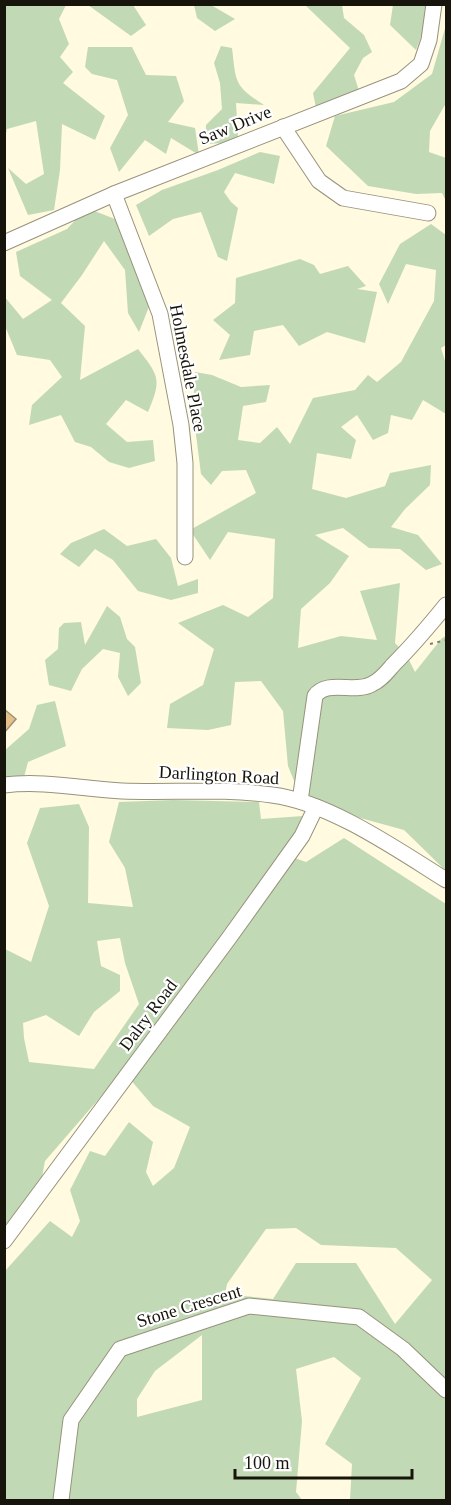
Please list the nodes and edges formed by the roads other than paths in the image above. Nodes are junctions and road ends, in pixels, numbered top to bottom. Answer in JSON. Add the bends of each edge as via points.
{"nodes":[{"id":1,"x":434,"y":4,"type":"edge"},
{"id":2,"x":283,"y":127,"type":"junction"},
{"id":3,"x":114,"y":194,"type":"junction"},
{"id":4,"x":428,"y":213,"type":"dead end"},
{"id":5,"x":4,"y":243,"type":"edge"},
{"id":6,"x":185,"y":557,"type":"dead end"},
{"id":7,"x":447,"y":605,"type":"edge"},
{"id":8,"x":4,"y":785,"type":"edge"},
{"id":9,"x":300,"y":801,"type":"junction"},
{"id":10,"x":316,"y":807,"type":"junction"},
{"id":11,"x":447,"y":880,"type":"edge"},
{"id":12,"x":4,"y":1241,"type":"edge"},
{"id":13,"x":447,"y":1390,"type":"edge"},
{"id":14,"x":61,"y":1500,"type":"edge"}],
"edges":[{"from":1,"to":2,"type":"street","name":"Saw Drive","via":[[421,64],[401,81]]},
{"from":2,"to":3,"type":"street","name":"Saw Drive"},
{"from":2,"to":4,"type":"street","via":[[319,181],[343,198]]},
{"from":3,"to":5,"type":"street","name":"Saw Drive"},
{"from":3,"to":6,"type":"street","name":"Holmesdale Place","via":[[160,314],[185,463]]},
{"from":7,"to":9,"type":"street","via":[[371,685],[324,688],[315,696]]},
{"from":8,"to":9,"type":"street","name":"Darlington Road","via":[[202,790]]},
{"from":9,"to":10,"type":"street","name":"Darlington Road"},
{"from":10,"to":11,"type":"street","name":"Darlington Road","via":[[353,824]]},
{"from":10,"to":12,"type":"street","name":"Dalry Road","via":[[302,836],[229,938]]},
{"from":13,"to":14,"type":"street","name":"Stone Crescent","via":[[403,1349],[359,1317],[249,1306],[120,1349],[71,1420]]}]}
